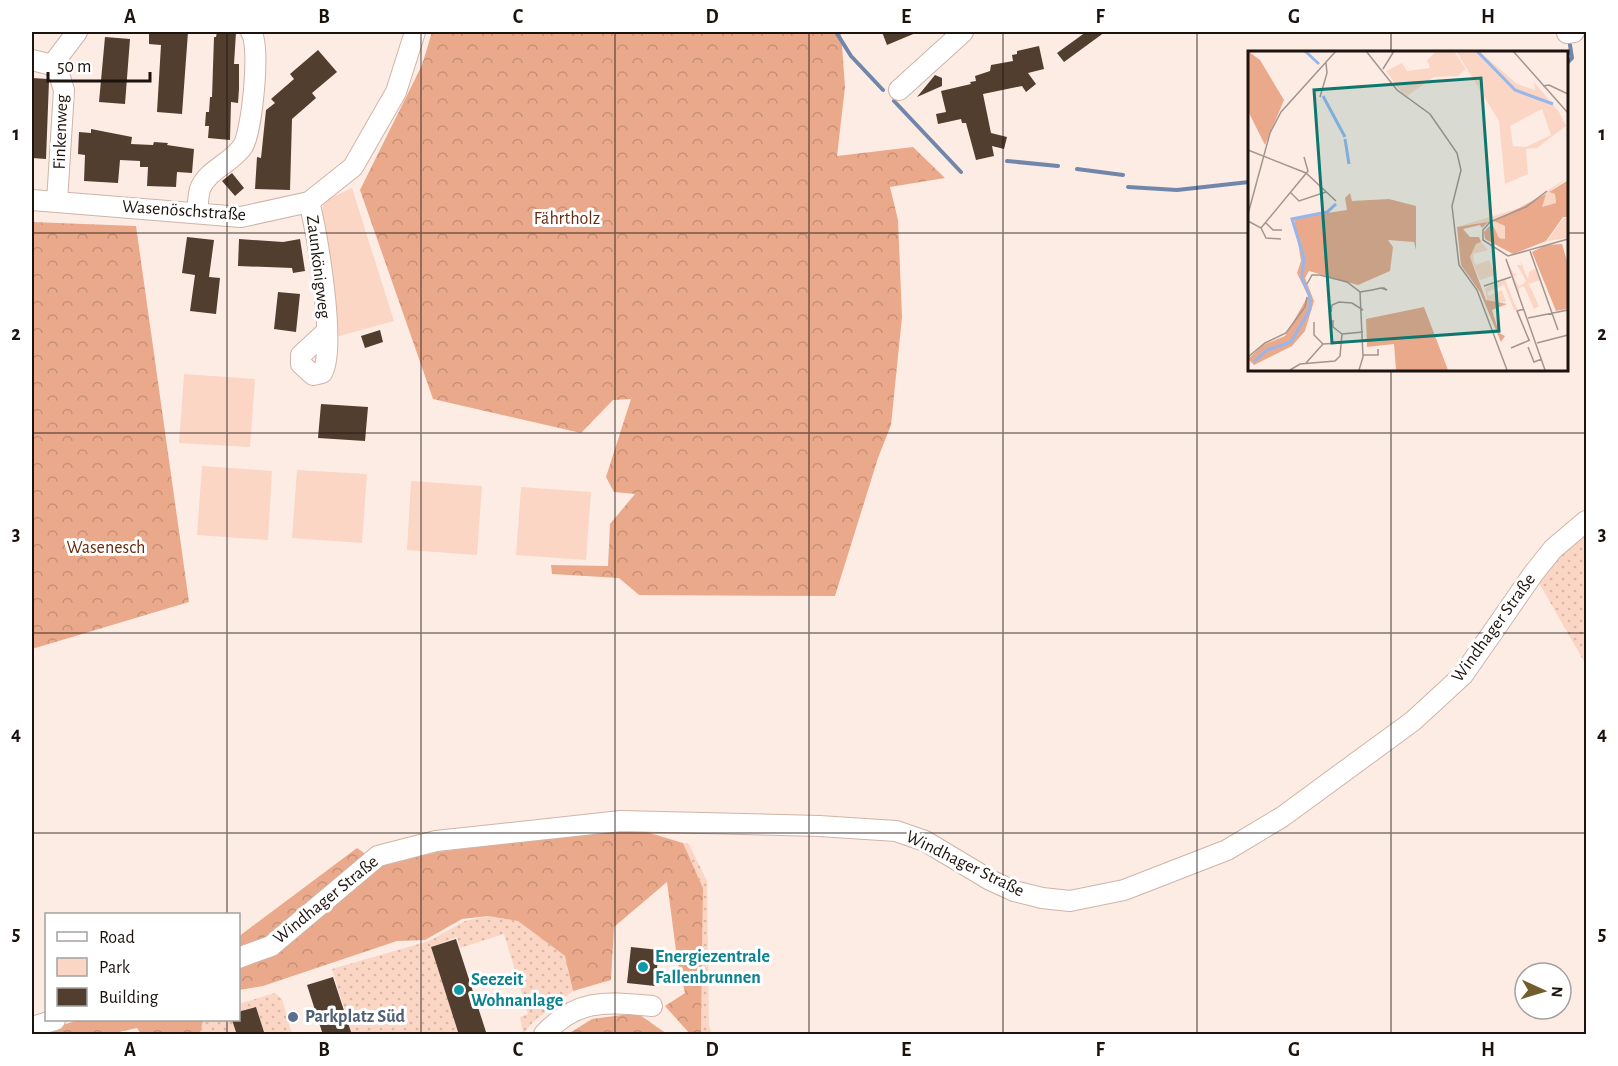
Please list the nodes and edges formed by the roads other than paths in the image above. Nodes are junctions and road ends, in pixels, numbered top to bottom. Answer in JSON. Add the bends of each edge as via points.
{"nodes":[{"id":1,"x":77,"y":32,"type":"edge"},
{"id":2,"x":251,"y":32,"type":"edge"},
{"id":3,"x":416,"y":32,"type":"edge"},
{"id":4,"x":963,"y":32,"type":"edge"},
{"id":5,"x":32,"y":60,"type":"edge"},
{"id":6,"x":52,"y":65,"type":"junction"},
{"id":7,"x":900,"y":90,"type":"dead end"},
{"id":8,"x":32,"y":200,"type":"edge"},
{"id":9,"x":57,"y":202,"type":"junction"},
{"id":10,"x":309,"y":202,"type":"junction"},
{"id":11,"x":197,"y":213,"type":"junction"},
{"id":12,"x":326,"y":332,"type":"dead end"},
{"id":13,"x":1587,"y":521,"type":"edge"},
{"id":14,"x":240,"y":957,"type":"edge"},
{"id":15,"x":652,"y":1006,"type":"dead end"},
{"id":16,"x":52,"y":1021,"type":"edge"},
{"id":17,"x":32,"y":1027,"type":"edge"},
{"id":18,"x":544,"y":1035,"type":"edge"}],
"edges":[{"from":1,"to":6,"type":"street"},
{"from":2,"to":11,"type":"street","via":[[255,37],[255,59],[244,145],[206,180],[200,190]]},
{"from":3,"to":10,"type":"street","name":"Wasenöschstraße","via":[[396,92],[353,167]]},
{"from":4,"to":7,"type":"street"},
{"from":5,"to":6,"type":"street"},
{"from":6,"to":9,"type":"street","name":"Finkenweg","via":[[64,90]]},
{"from":8,"to":9,"type":"street","name":"Wasenöschstraße"},
{"from":9,"to":11,"type":"street","name":"Wasenöschstraße"},
{"from":10,"to":11,"type":"street","name":"Wasenöschstraße","via":[[241,217]]},
{"from":10,"to":12,"type":"street","name":"Zaunkönigweg","via":[[322,276]]},
{"from":13,"to":14,"type":"street","name":"Windhager Straße","via":[[1554,549],[1533,574],[1463,675],[1413,722],[1282,817],[1227,850],[1124,890],[1070,901],[1014,891],[925,841],[896,831],[621,820],[436,841],[378,856],[271,946]]},
{"from":15,"to":18,"type":"street","via":[[610,1002],[585,1005],[557,1021]]},
{"from":16,"to":17,"type":"street"}]}
